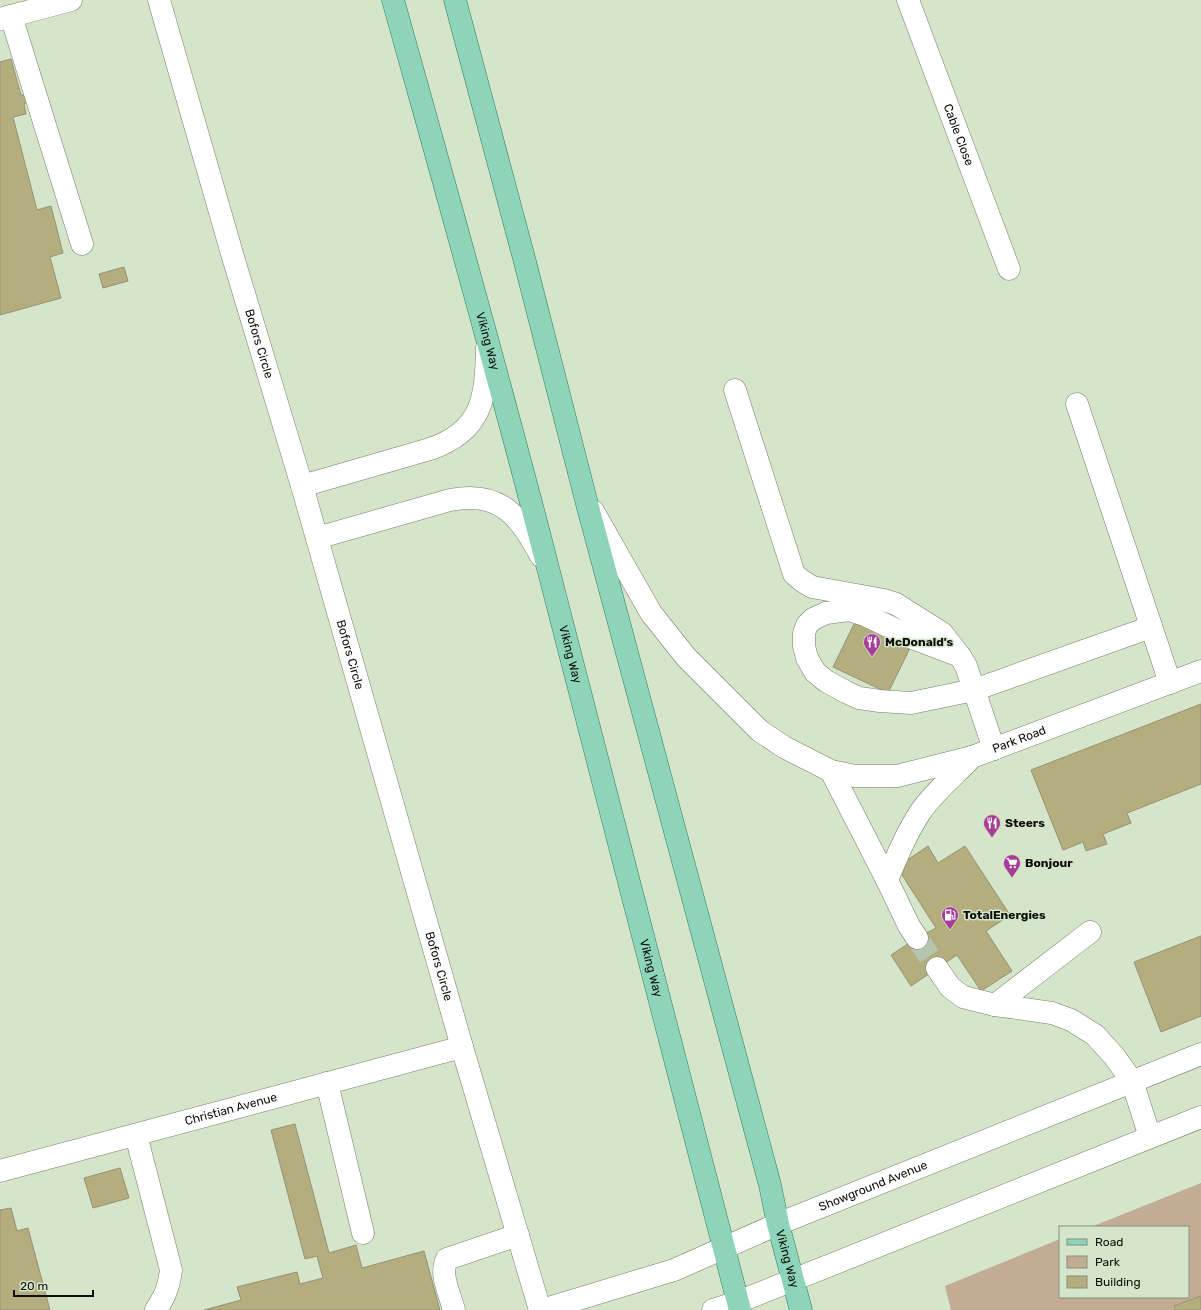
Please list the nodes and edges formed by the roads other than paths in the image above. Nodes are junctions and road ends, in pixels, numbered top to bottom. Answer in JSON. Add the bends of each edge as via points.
{"nodes":[{"id":1,"x":71,"y":0,"type":"edge"},
{"id":2,"x":159,"y":0,"type":"edge"},
{"id":3,"x":393,"y":0,"type":"edge"},
{"id":4,"x":455,"y":0,"type":"edge"},
{"id":5,"x":908,"y":0,"type":"edge"},
{"id":6,"x":5,"y":18,"type":"edge"},
{"id":7,"x":82,"y":244,"type":"dead end"},
{"id":8,"x":1009,"y":269,"type":"dead end"},
{"id":9,"x":488,"y":341,"type":"junction"},
{"id":10,"x":735,"y":390,"type":"dead end"},
{"id":11,"x":1077,"y":404,"type":"dead end"},
{"id":12,"x":302,"y":486,"type":"junction"},
{"id":13,"x":586,"y":500,"type":"junction"},
{"id":14,"x":317,"y":538,"type":"junction"},
{"id":15,"x":549,"y":569,"type":"junction"},
{"id":16,"x":1151,"y":627,"type":"junction"},
{"id":17,"x":960,"y":656,"type":"junction"},
{"id":18,"x":1201,"y":671,"type":"edge"},
{"id":19,"x":1170,"y":683,"type":"junction"},
{"id":20,"x":974,"y":690,"type":"junction"},
{"id":21,"x":994,"y":749,"type":"junction"},
{"id":22,"x":972,"y":757,"type":"junction"},
{"id":23,"x":832,"y":771,"type":"junction"},
{"id":24,"x":887,"y":880,"type":"junction"},
{"id":25,"x":1090,"y":932,"type":"dead end"},
{"id":26,"x":917,"y":938,"type":"tunnel mouth"},
{"id":27,"x":938,"y":968,"type":"tunnel mouth"},
{"id":28,"x":995,"y":1005,"type":"junction"},
{"id":29,"x":462,"y":1047,"type":"junction"},
{"id":30,"x":1201,"y":1054,"type":"edge"},
{"id":31,"x":1132,"y":1081,"type":"junction"},
{"id":32,"x":327,"y":1084,"type":"junction"},
{"id":33,"x":1201,"y":1117,"type":"edge"},
{"id":34,"x":136,"y":1134,"type":"junction"},
{"id":35,"x":1150,"y":1137,"type":"junction"},
{"id":36,"x":0,"y":1171,"type":"edge"},
{"id":37,"x":778,"y":1224,"type":"junction"},
{"id":38,"x":363,"y":1233,"type":"dead end"},
{"id":39,"x":518,"y":1236,"type":"junction"},
{"id":40,"x":724,"y":1249,"type":"junction"},
{"id":41,"x":793,"y":1280,"type":"junction"},
{"id":42,"x":739,"y":1306,"type":"edge"},
{"id":43,"x":156,"y":1310,"type":"edge"},
{"id":44,"x":454,"y":1310,"type":"edge"},
{"id":45,"x":541,"y":1310,"type":"edge"},
{"id":46,"x":713,"y":1310,"type":"edge"},
{"id":47,"x":801,"y":1310,"type":"edge"}],
"edges":[{"from":1,"to":6,"type":"street"},
{"from":2,"to":12,"type":"street","name":"Bofors Circle"},
{"from":3,"to":9,"type":"main road","name":"Viking Way"},
{"from":4,"to":13,"type":"main road","name":"Viking Way"},
{"from":5,"to":8,"type":"street","name":"Cable Close"},
{"from":6,"to":7,"type":"street"},
{"from":9,"to":12,"type":"street","via":[[487,375],[481,403],[472,422],[458,436],[430,449]]},
{"from":9,"to":15,"type":"main road","name":"Viking Way"},
{"from":10,"to":17,"type":"street","via":[[794,574],[812,587],[896,604],[942,633]]},
{"from":11,"to":16,"type":"street"},
{"from":12,"to":14,"type":"street","name":"Bofors Circle"},
{"from":13,"to":23,"type":"street","name":"Park Road","via":[[650,613],[686,657],[760,731],[784,747]]},
{"from":13,"to":37,"type":"main road","name":"Viking Way","via":[[766,1170]]},
{"from":14,"to":15,"type":"street","via":[[450,500],[478,498],[501,505],[517,518],[529,533]]},
{"from":14,"to":29,"type":"street","name":"Bofors Circle"},
{"from":15,"to":40,"type":"main road","name":"Viking Way"},
{"from":16,"to":19,"type":"street"},
{"from":16,"to":20,"type":"street"},
{"from":17,"to":20,"type":"street"},
{"from":17,"to":20,"type":"street","via":[[849,610],[826,613],[813,619],[804,633],[807,658],[815,672],[826,681],[859,698],[911,703]]},
{"from":18,"to":19,"type":"street","name":"Park Road"},
{"from":19,"to":21,"type":"street","name":"Park Road"},
{"from":20,"to":21,"type":"street"},
{"from":21,"to":22,"type":"street","name":"Park Road"},
{"from":22,"to":23,"type":"street","name":"Park Road","via":[[897,776],[855,776]]},
{"from":22,"to":24,"type":"street","via":[[922,811],[901,846]]},
{"from":23,"to":24,"type":"street"},
{"from":24,"to":26,"type":"street"},
{"from":25,"to":28,"type":"street"},
{"from":27,"to":28,"type":"street","via":[[950,987],[963,997]]},
{"from":28,"to":31,"type":"street","via":[[1052,1012],[1071,1020],[1095,1035]]},
{"from":29,"to":32,"type":"street","name":"Christian Avenue"},
{"from":29,"to":39,"type":"street","name":"Bofors Circle"},
{"from":30,"to":31,"type":"street","name":"Showground Avenue"},
{"from":31,"to":35,"type":"street"},
{"from":31,"to":37,"type":"street","name":"Showground Avenue"},
{"from":32,"to":34,"type":"street","name":"Christian Avenue"},
{"from":32,"to":38,"type":"street"},
{"from":33,"to":35,"type":"street"},
{"from":34,"to":36,"type":"street","name":"Christian Avenue"},
{"from":34,"to":43,"type":"street","via":[[171,1270],[169,1284]]},
{"from":35,"to":41,"type":"street"},
{"from":37,"to":40,"type":"street","name":"Showground Avenue"},
{"from":37,"to":41,"type":"main road","name":"Viking Way"},
{"from":39,"to":44,"type":"street","via":[[447,1259],[444,1273]]},
{"from":39,"to":45,"type":"street","name":"Bofors Circle"},
{"from":40,"to":42,"type":"main road","name":"Viking Way"},
{"from":40,"to":45,"type":"street","name":"Showground Avenue","via":[[674,1270]]},
{"from":41,"to":42,"type":"street"},
{"from":41,"to":47,"type":"main road","name":"Viking Way"},
{"from":42,"to":46,"type":"street"}]}
